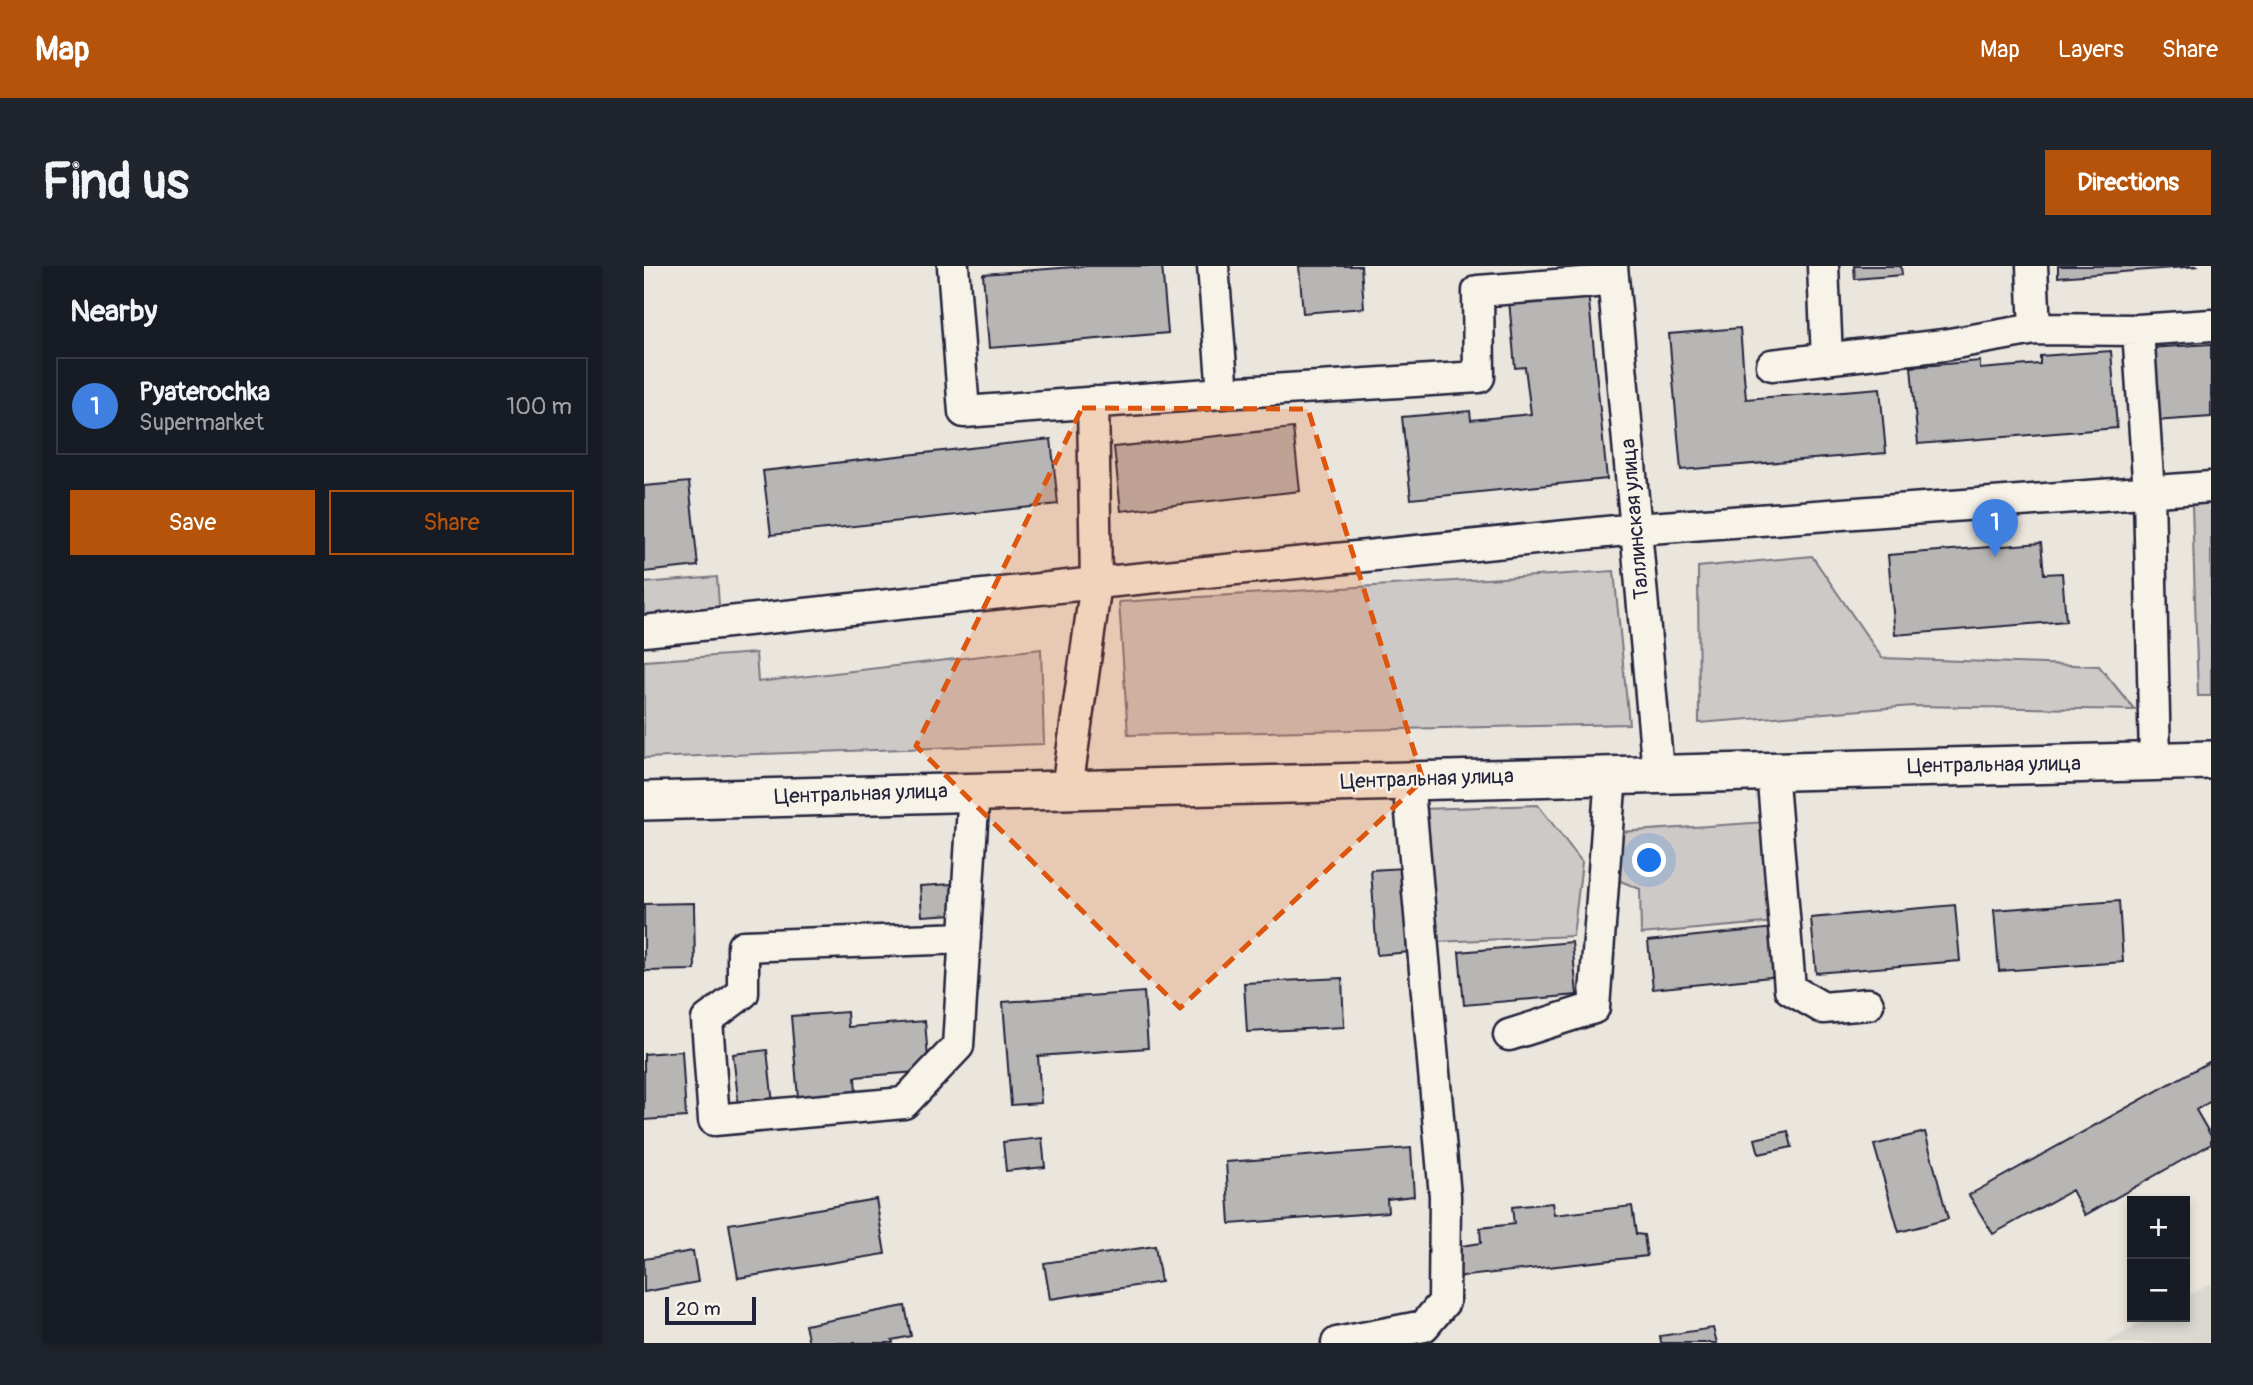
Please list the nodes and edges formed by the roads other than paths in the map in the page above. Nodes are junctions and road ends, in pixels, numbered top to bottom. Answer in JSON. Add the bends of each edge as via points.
{"nodes":[{"id":1,"x":953,"y":266,"type":"edge"},
{"id":2,"x":1213,"y":266,"type":"edge"},
{"id":3,"x":1823,"y":266,"type":"edge"},
{"id":4,"x":2032,"y":266,"type":"edge"},
{"id":5,"x":1612,"y":272,"type":"edge"},
{"id":6,"x":2211,"y":325,"type":"edge"},
{"id":7,"x":2035,"y":329,"type":"junction"},
{"id":8,"x":2138,"y":330,"type":"junction"},
{"id":9,"x":1827,"y":359,"type":"junction"},
{"id":10,"x":1772,"y":365,"type":"dead end"},
{"id":11,"x":1223,"y":393,"type":"junction"},
{"id":12,"x":1093,"y":402,"type":"junction"},
{"id":13,"x":2211,"y":487,"type":"edge"},
{"id":14,"x":2149,"y":493,"type":"junction"},
{"id":15,"x":1636,"y":529,"type":"junction"},
{"id":16,"x":1096,"y":583,"type":"junction"},
{"id":17,"x":644,"y":631,"type":"edge"},
{"id":18,"x":2211,"y":760,"type":"edge"},
{"id":19,"x":2155,"y":761,"type":"junction"},
{"id":20,"x":1772,"y":770,"type":"junction"},
{"id":21,"x":1658,"y":772,"type":"junction"},
{"id":22,"x":1611,"y":774,"type":"junction"},
{"id":23,"x":1408,"y":779,"type":"junction"},
{"id":24,"x":1067,"y":789,"type":"junction"},
{"id":25,"x":974,"y":791,"type":"junction"},
{"id":26,"x":644,"y":801,"type":"edge"},
{"id":27,"x":965,"y":937,"type":"junction"},
{"id":28,"x":1868,"y":1004,"type":"dead end"},
{"id":29,"x":1509,"y":1035,"type":"dead end"},
{"id":30,"x":1337,"y":1343,"type":"edge"}],
"edges":[{"from":1,"to":12,"type":"street","via":[[964,412]]},
{"from":2,"to":11,"type":"street"},
{"from":3,"to":9,"type":"street"},
{"from":4,"to":7,"type":"street"},
{"from":5,"to":11,"type":"street","via":[[1595,282],[1478,291],[1479,377]]},
{"from":5,"to":15,"type":"street","name":"Таллинская улица"},
{"from":6,"to":8,"type":"street"},
{"from":7,"to":8,"type":"street"},
{"from":7,"to":9,"type":"street"},
{"from":8,"to":14,"type":"street"},
{"from":9,"to":10,"type":"street"},
{"from":11,"to":12,"type":"street"},
{"from":12,"to":16,"type":"street"},
{"from":13,"to":14,"type":"street"},
{"from":14,"to":15,"type":"street"},
{"from":14,"to":19,"type":"street"},
{"from":15,"to":16,"type":"street"},
{"from":15,"to":21,"type":"street","name":"Таллинская улица"},
{"from":16,"to":17,"type":"street"},
{"from":16,"to":24,"type":"street"},
{"from":18,"to":19,"type":"main road","name":"Центральная улица"},
{"from":19,"to":20,"type":"main road","name":"Центральная улица"},
{"from":20,"to":21,"type":"main road","name":"Центральная улица"},
{"from":20,"to":28,"type":"street","via":[[1790,989],[1823,1008]]},
{"from":21,"to":22,"type":"main road","name":"Центральная улица"},
{"from":22,"to":23,"type":"main road","name":"Центральная улица"},
{"from":22,"to":29,"type":"street","via":[[1594,1007]]},
{"from":23,"to":24,"type":"main road","name":"Центральная улица"},
{"from":23,"to":30,"type":"street","via":[[1445,1196],[1444,1302],[1424,1326]]},
{"from":24,"to":25,"type":"main road","name":"Центральная улица"},
{"from":25,"to":26,"type":"main road","name":"Центральная улица"},
{"from":25,"to":27,"type":"street"},
{"from":27,"to":27,"type":"street","via":[[957,1046],[904,1103],[714,1120],[707,1020],[743,993],[743,946]]}]}
